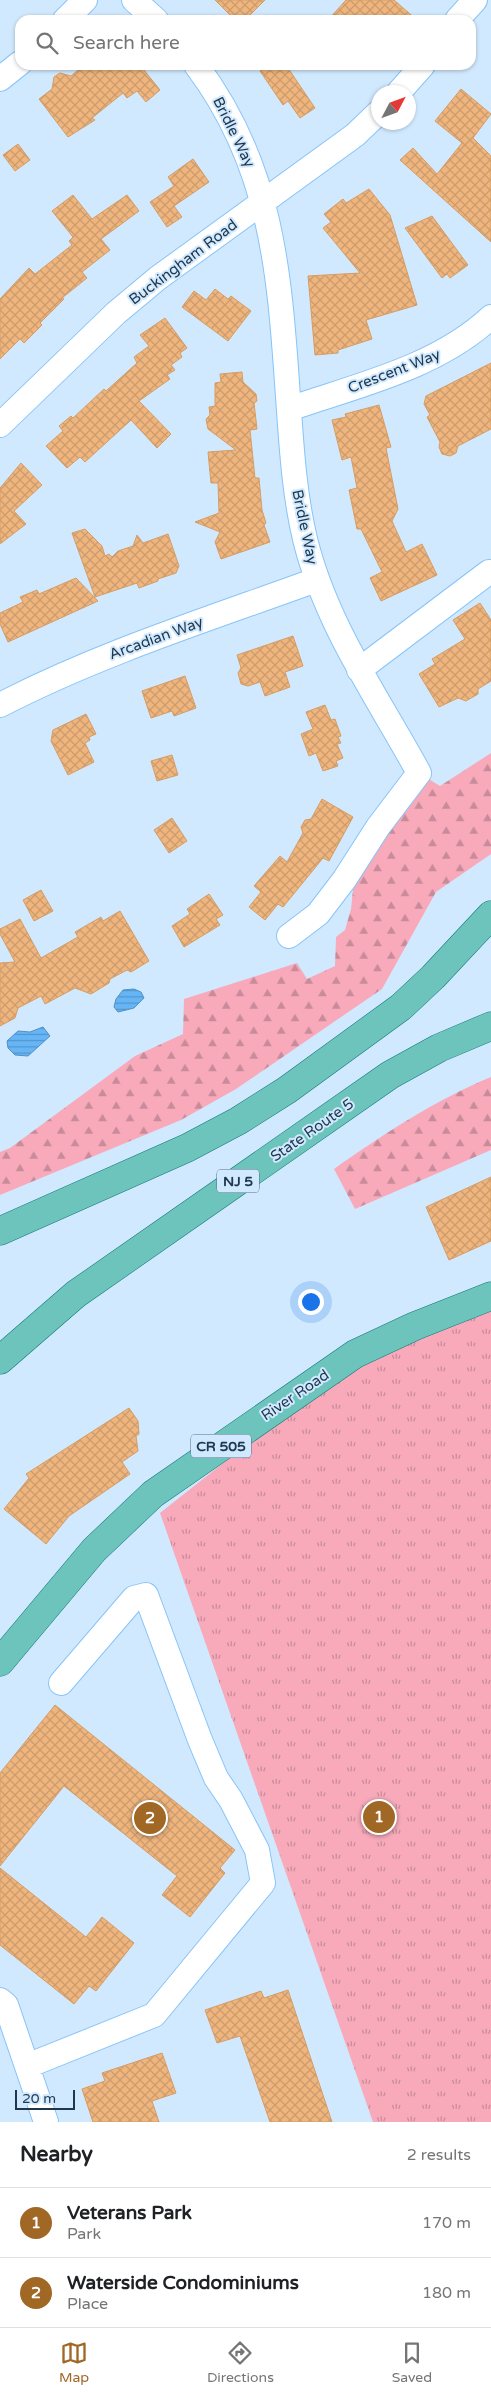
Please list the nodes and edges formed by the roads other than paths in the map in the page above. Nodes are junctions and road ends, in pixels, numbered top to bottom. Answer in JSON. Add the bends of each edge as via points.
{"nodes":[{"id":1,"x":85,"y":0,"type":"edge"},
{"id":2,"x":134,"y":0,"type":"edge"},
{"id":3,"x":475,"y":0,"type":"edge"},
{"id":4,"x":70,"y":15,"type":"edge"},
{"id":5,"x":150,"y":15,"type":"edge"},
{"id":6,"x":462,"y":15,"type":"edge"},
{"id":7,"x":15,"y":66,"type":"edge"},
{"id":8,"x":199,"y":70,"type":"edge"},
{"id":9,"x":419,"y":70,"type":"edge"},
{"id":10,"x":0,"y":79,"type":"edge"},
{"id":11,"x":405,"y":85,"type":"edge"},
{"id":12,"x":371,"y":120,"type":"edge"},
{"id":13,"x":264,"y":202,"type":"junction"},
{"id":14,"x":491,"y":317,"type":"edge"},
{"id":15,"x":289,"y":410,"type":"junction"},
{"id":16,"x":0,"y":425,"type":"edge"},
{"id":17,"x":489,"y":572,"type":"dead end"},
{"id":18,"x":316,"y":580,"type":"junction"},
{"id":19,"x":359,"y":670,"type":"junction"},
{"id":20,"x":0,"y":705,"type":"edge"},
{"id":21,"x":491,"y":915,"type":"edge"},
{"id":22,"x":289,"y":936,"type":"dead end"},
{"id":23,"x":491,"y":1026,"type":"edge"},
{"id":24,"x":0,"y":1231,"type":"edge"},
{"id":25,"x":491,"y":1296,"type":"edge"},
{"id":26,"x":0,"y":1360,"type":"edge"},
{"id":27,"x":0,"y":1662,"type":"edge"},
{"id":28,"x":61,"y":1683,"type":"dead end"},
{"id":29,"x":0,"y":2000,"type":"edge"},
{"id":30,"x":0,"y":2036,"type":"edge"},
{"id":31,"x":27,"y":2066,"type":"junction"},
{"id":32,"x":46,"y":2122,"type":"edge"}],
"edges":[{"from":1,"to":4,"type":"street"},
{"from":2,"to":5,"type":"street"},
{"from":3,"to":6,"type":"street"},
{"from":7,"to":10,"type":"street"},
{"from":8,"to":13,"type":"street","name":"Bridle Way","via":[[225,108],[247,152]]},
{"from":9,"to":11,"type":"street"},
{"from":12,"to":13,"type":"street","name":"Buckingham Road","via":[[355,136]]},
{"from":13,"to":15,"type":"street","name":"Bridle Way","via":[[279,281]]},
{"from":13,"to":16,"type":"street","name":"Buckingham Road","via":[[158,278],[116,313]]},
{"from":14,"to":15,"type":"street","name":"Crescent Way","via":[[452,348],[423,362]]},
{"from":15,"to":18,"type":"street","name":"Bridle Way","via":[[293,466],[304,537]]},
{"from":17,"to":19,"type":"street"},
{"from":18,"to":19,"type":"street","name":"Bridle Way"},
{"from":18,"to":20,"type":"street","name":"Arcadian Way","via":[[56,676]]},
{"from":19,"to":22,"type":"street","name":"Bridle Way","via":[[419,773],[318,914]]},
{"from":21,"to":24,"type":"main road","via":[[401,1006],[238,1121],[187,1148]]},
{"from":23,"to":26,"type":"main road","name":"State Route 5","number":"NJ 5","via":[[439,1048],[390,1075],[76,1294]]},
{"from":25,"to":27,"type":"main road","name":"River Road","number":"CR 505","via":[[355,1354],[152,1494],[94,1550]]},
{"from":28,"to":31,"type":"street","via":[[134,1598],[146,1594],[213,1770],[257,1850],[263,1883],[154,2015]]},
{"from":29,"to":31,"type":"street","via":[[6,2005]]},
{"from":30,"to":31,"type":"street"},
{"from":31,"to":32,"type":"street"}]}
